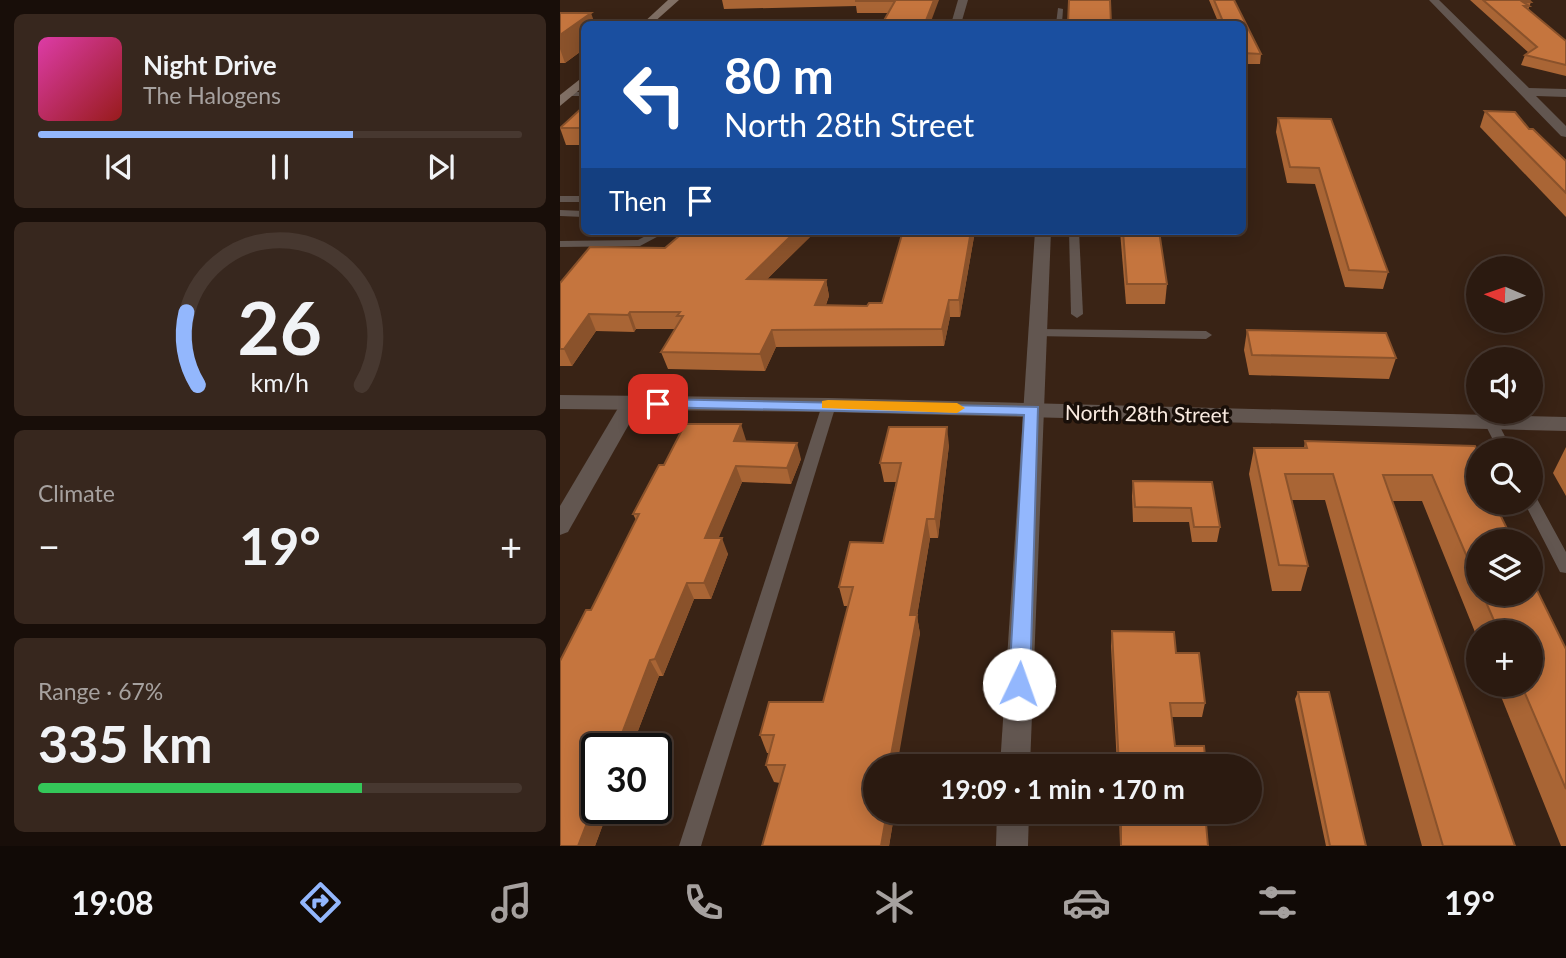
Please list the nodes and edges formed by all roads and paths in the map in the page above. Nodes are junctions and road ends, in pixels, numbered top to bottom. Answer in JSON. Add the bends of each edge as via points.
{"nodes":[{"id":1,"x":674,"y":0,"type":"edge"},
{"id":2,"x":963,"y":0,"type":"edge"},
{"id":3,"x":1434,"y":0,"type":"edge"},
{"id":4,"x":1060,"y":9,"type":"dead end"},
{"id":5,"x":650,"y":21,"type":"edge"},
{"id":6,"x":957,"y":21,"type":"edge"},
{"id":7,"x":1059,"y":21,"type":"edge"},
{"id":8,"x":581,"y":83,"type":"edge"},
{"id":9,"x":1525,"y":92,"type":"junction"},
{"id":10,"x":1566,"y":93,"type":"edge"},
{"id":11,"x":565,"y":98,"type":"edge"},
{"id":12,"x":1566,"y":133,"type":"edge"},
{"id":13,"x":560,"y":199,"type":"edge"},
{"id":14,"x":581,"y":199,"type":"edge"},
{"id":15,"x":560,"y":213,"type":"edge"},
{"id":16,"x":581,"y":214,"type":"edge"},
{"id":17,"x":655,"y":235,"type":"edge"},
{"id":18,"x":1043,"y":235,"type":"edge"},
{"id":19,"x":1074,"y":235,"type":"edge"},
{"id":20,"x":560,"y":244,"type":"edge"},
{"id":21,"x":1077,"y":313,"type":"dead end"},
{"id":22,"x":1037,"y":333,"type":"junction"},
{"id":23,"x":1206,"y":335,"type":"dead end"},
{"id":24,"x":560,"y":402,"type":"edge"},
{"id":25,"x":631,"y":403,"type":"junction"},
{"id":26,"x":829,"y":405,"type":"junction"},
{"id":27,"x":1032,"y":411,"type":"junction"},
{"id":28,"x":1466,"y":421,"type":"edge"},
{"id":29,"x":1543,"y":423,"type":"edge"},
{"id":30,"x":1566,"y":424,"type":"edge"},
{"id":31,"x":1538,"y":515,"type":"edge"},
{"id":32,"x":560,"y":526,"type":"edge"},
{"id":33,"x":1566,"y":567,"type":"edge"},
{"id":34,"x":1016,"y":754,"type":"edge"},
{"id":35,"x":1013,"y":824,"type":"edge"},
{"id":36,"x":690,"y":846,"type":"edge"},
{"id":37,"x":1012,"y":846,"type":"edge"}],
"edges":[{"from":1,"to":5,"type":"main road"},
{"from":2,"to":6,"type":"street"},
{"from":3,"to":9,"type":"street"},
{"from":4,"to":7,"type":"lane"},
{"from":8,"to":11,"type":"main road"},
{"from":9,"to":10,"type":"street"},
{"from":9,"to":12,"type":"street"},
{"from":13,"to":14,"type":"lane"},
{"from":15,"to":16,"type":"lane"},
{"from":17,"to":20,"type":"lane","via":[[640,243]]},
{"from":18,"to":22,"type":"street"},
{"from":19,"to":21,"type":"lane"},
{"from":22,"to":23,"type":"lane"},
{"from":22,"to":27,"type":"street"},
{"from":24,"to":25,"type":"street","name":"North 28th Street"},
{"from":25,"to":26,"type":"street","name":"North 28th Street"},
{"from":25,"to":32,"type":"street"},
{"from":26,"to":27,"type":"street","name":"North 28th Street"},
{"from":26,"to":36,"type":"lane"},
{"from":27,"to":28,"type":"street","name":"North 28th Street"},
{"from":27,"to":34,"type":"street"},
{"from":29,"to":30,"type":"street","name":"North 28th Street"},
{"from":31,"to":33,"type":"lane"},
{"from":35,"to":37,"type":"street"}]}
